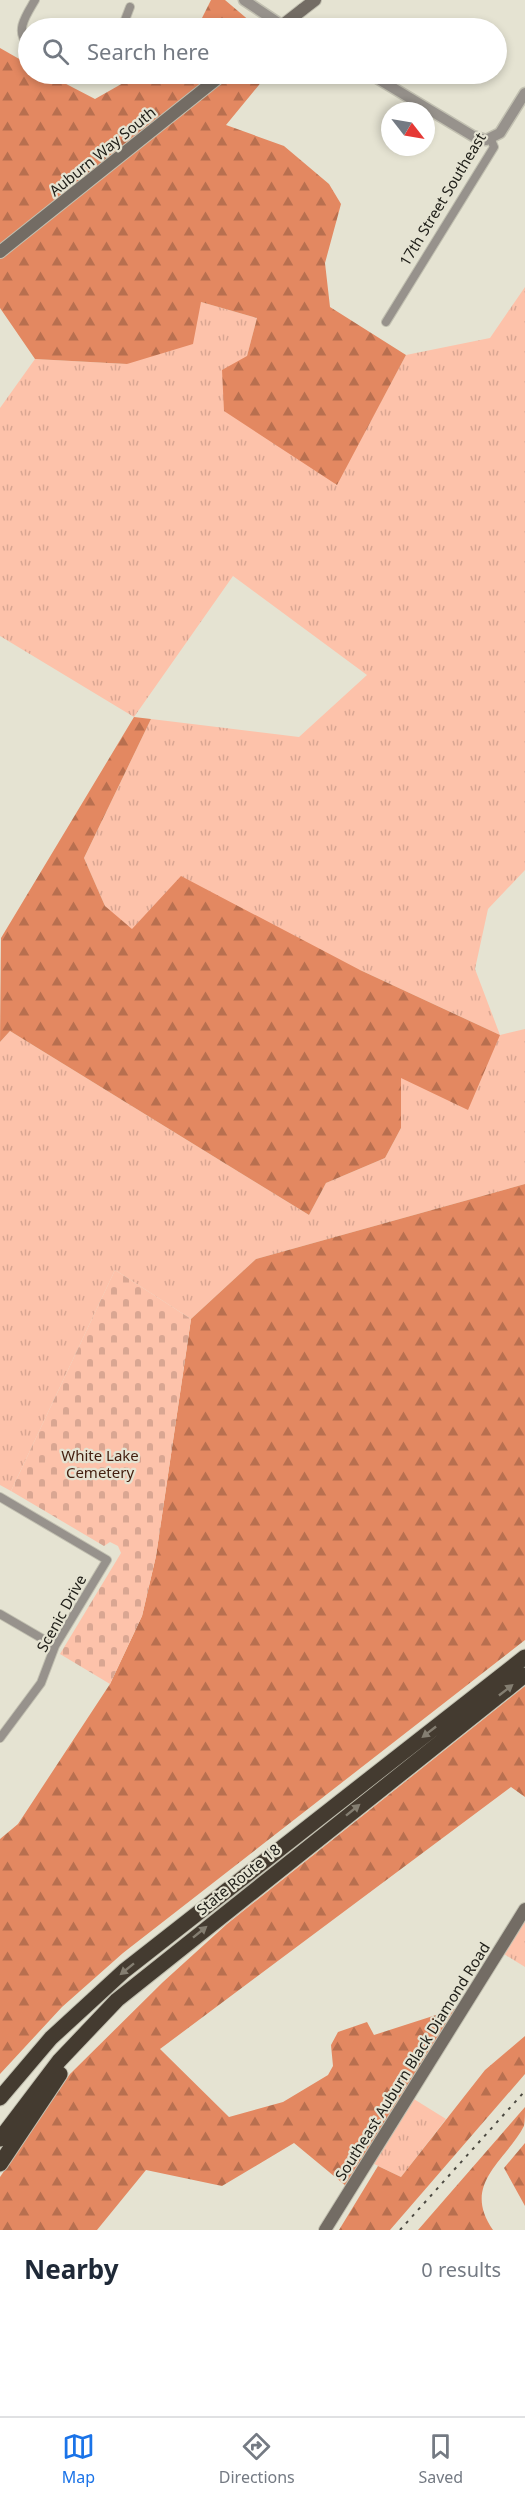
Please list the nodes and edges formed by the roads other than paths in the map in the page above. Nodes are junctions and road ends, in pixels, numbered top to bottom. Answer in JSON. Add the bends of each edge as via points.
{"nodes":[{"id":1,"x":35,"y":0,"type":"edge"},
{"id":2,"x":244,"y":0,"type":"edge"},
{"id":3,"x":315,"y":0,"type":"edge"},
{"id":4,"x":130,"y":7,"type":"dead end"},
{"id":5,"x":26,"y":18,"type":"edge"},
{"id":6,"x":126,"y":18,"type":"edge"},
{"id":7,"x":271,"y":18,"type":"edge"},
{"id":8,"x":292,"y":18,"type":"edge"},
{"id":9,"x":210,"y":84,"type":"edge"},
{"id":10,"x":387,"y":84,"type":"edge"},
{"id":11,"x":525,"y":93,"type":"edge"},
{"id":12,"x":491,"y":140,"type":"junction"},
{"id":13,"x":0,"y":252,"type":"edge"},
{"id":14,"x":386,"y":322,"type":"dead end"},
{"id":15,"x":0,"y":1497,"type":"edge"},
{"id":16,"x":0,"y":1614,"type":"edge"},
{"id":17,"x":55,"y":1646,"type":"junction"},
{"id":18,"x":525,"y":1657,"type":"edge"},
{"id":19,"x":525,"y":1675,"type":"edge"},
{"id":20,"x":0,"y":1738,"type":"edge"},
{"id":21,"x":525,"y":1909,"type":"edge"},
{"id":22,"x":167,"y":1959,"type":"junction"},
{"id":23,"x":0,"y":2098,"type":"edge"},
{"id":24,"x":0,"y":2139,"type":"edge"},
{"id":25,"x":0,"y":2164,"type":"edge"},
{"id":26,"x":325,"y":2230,"type":"edge"}],
"edges":[{"from":1,"to":5,"type":"street"},
{"from":2,"to":7,"type":"street"},
{"from":3,"to":8,"type":"main road","bridge":true},
{"from":4,"to":6,"type":"street"},
{"from":9,"to":13,"type":"main road","name":"Auburn Way South"},
{"from":10,"to":12,"type":"street","via":[[473,136]]},
{"from":11,"to":12,"type":"street","name":"17th Street Southeast","via":[[506,127]]},
{"from":12,"to":14,"type":"street","name":"17th Street Southeast","via":[[494,147]]},
{"from":15,"to":17,"type":"street","name":"Scenic Drive","via":[[107,1560]]},
{"from":16,"to":17,"type":"street"},
{"from":17,"to":20,"type":"street","name":"Scenic Drive","via":[[38,1689]]},
{"from":18,"to":23,"type":"highway","name":"State Route 18","one_way":true,"via":[[102,1990],[51,2038]]},
{"from":22,"to":19,"type":"highway","name":"State Route 18","one_way":true},
{"from":21,"to":26,"type":"main road","name":"Southeast Auburn Black Diamond Road"},
{"from":22,"to":24,"type":"highway","name":"State Route 18","via":[[88,2028]]},
{"from":22,"to":25,"type":"highway","via":[[59,2075]]}]}
